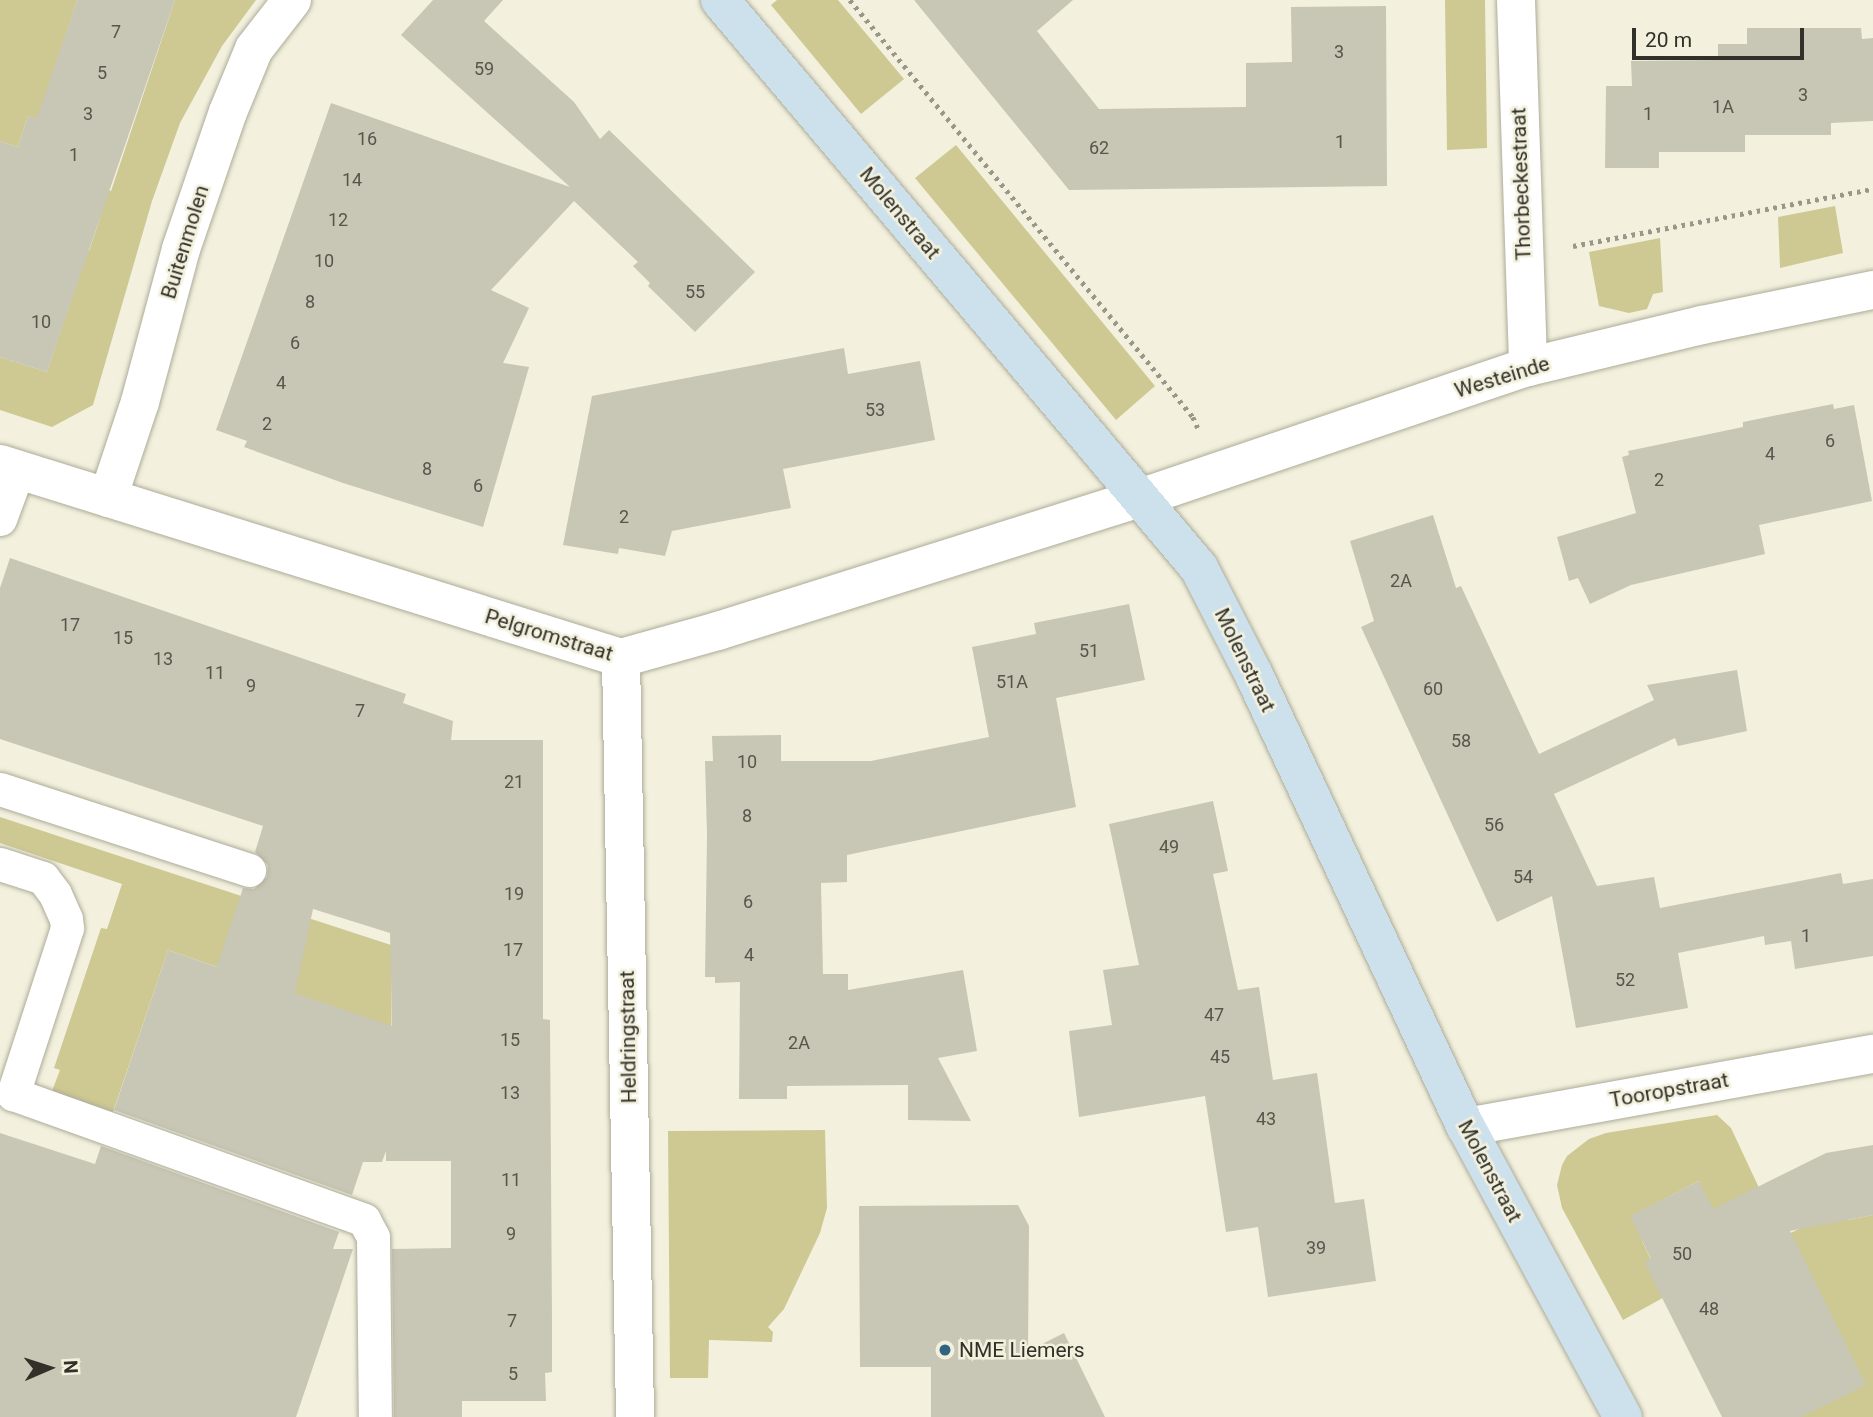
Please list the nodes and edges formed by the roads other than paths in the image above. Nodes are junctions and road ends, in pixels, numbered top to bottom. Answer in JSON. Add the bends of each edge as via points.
{"nodes":[{"id":1,"x":292,"y":0,"type":"edge"},
{"id":2,"x":720,"y":0,"type":"edge"},
{"id":3,"x":1516,"y":0,"type":"edge"},
{"id":4,"x":1873,"y":290,"type":"edge"},
{"id":5,"x":1528,"y":367,"type":"junction"},
{"id":6,"x":9,"y":467,"type":"edge"},
{"id":7,"x":108,"y":498,"type":"junction"},
{"id":8,"x":1140,"y":498,"type":"junction"},
{"id":9,"x":0,"y":519,"type":"edge"},
{"id":10,"x":621,"y":658,"type":"junction"},
{"id":11,"x":0,"y":789,"type":"edge"},
{"id":12,"x":0,"y":864,"type":"edge"},
{"id":13,"x":249,"y":870,"type":"dead end"},
{"id":14,"x":1873,"y":1054,"type":"edge"},
{"id":15,"x":1466,"y":1127,"type":"junction"},
{"id":16,"x":375,"y":1417,"type":"edge"},
{"id":17,"x":635,"y":1417,"type":"edge"},
{"id":18,"x":1623,"y":1417,"type":"edge"}],
"edges":[{"from":1,"to":7,"type":"street","name":"Buitenmolen","via":[[254,49],[228,112],[181,250],[140,402]]},
{"from":2,"to":8,"type":"street","name":"Molenstraat"},
{"from":3,"to":5,"type":"street","name":"Thorbeckestraat"},
{"from":4,"to":5,"type":"street","name":"Westeinde"},
{"from":5,"to":8,"type":"street","name":"Westeinde"},
{"from":6,"to":7,"type":"street","name":"Pelgromstraat"},
{"from":6,"to":9,"type":"lane"},
{"from":7,"to":10,"type":"street","name":"Pelgromstraat"},
{"from":8,"to":10,"type":"street","name":"Pelgromstraat"},
{"from":8,"to":15,"type":"street","name":"Molenstraat","via":[[1199,568]]},
{"from":10,"to":17,"type":"street","name":"Heldringstraat"},
{"from":11,"to":13,"type":"lane"},
{"from":12,"to":16,"type":"lane","via":[[43,878],[63,908],[67,928],[13,1094],[364,1220],[370,1227],[374,1259]]},
{"from":14,"to":15,"type":"street","name":"Tooropstraat"},
{"from":15,"to":18,"type":"street","name":"Molenstraat"}]}
